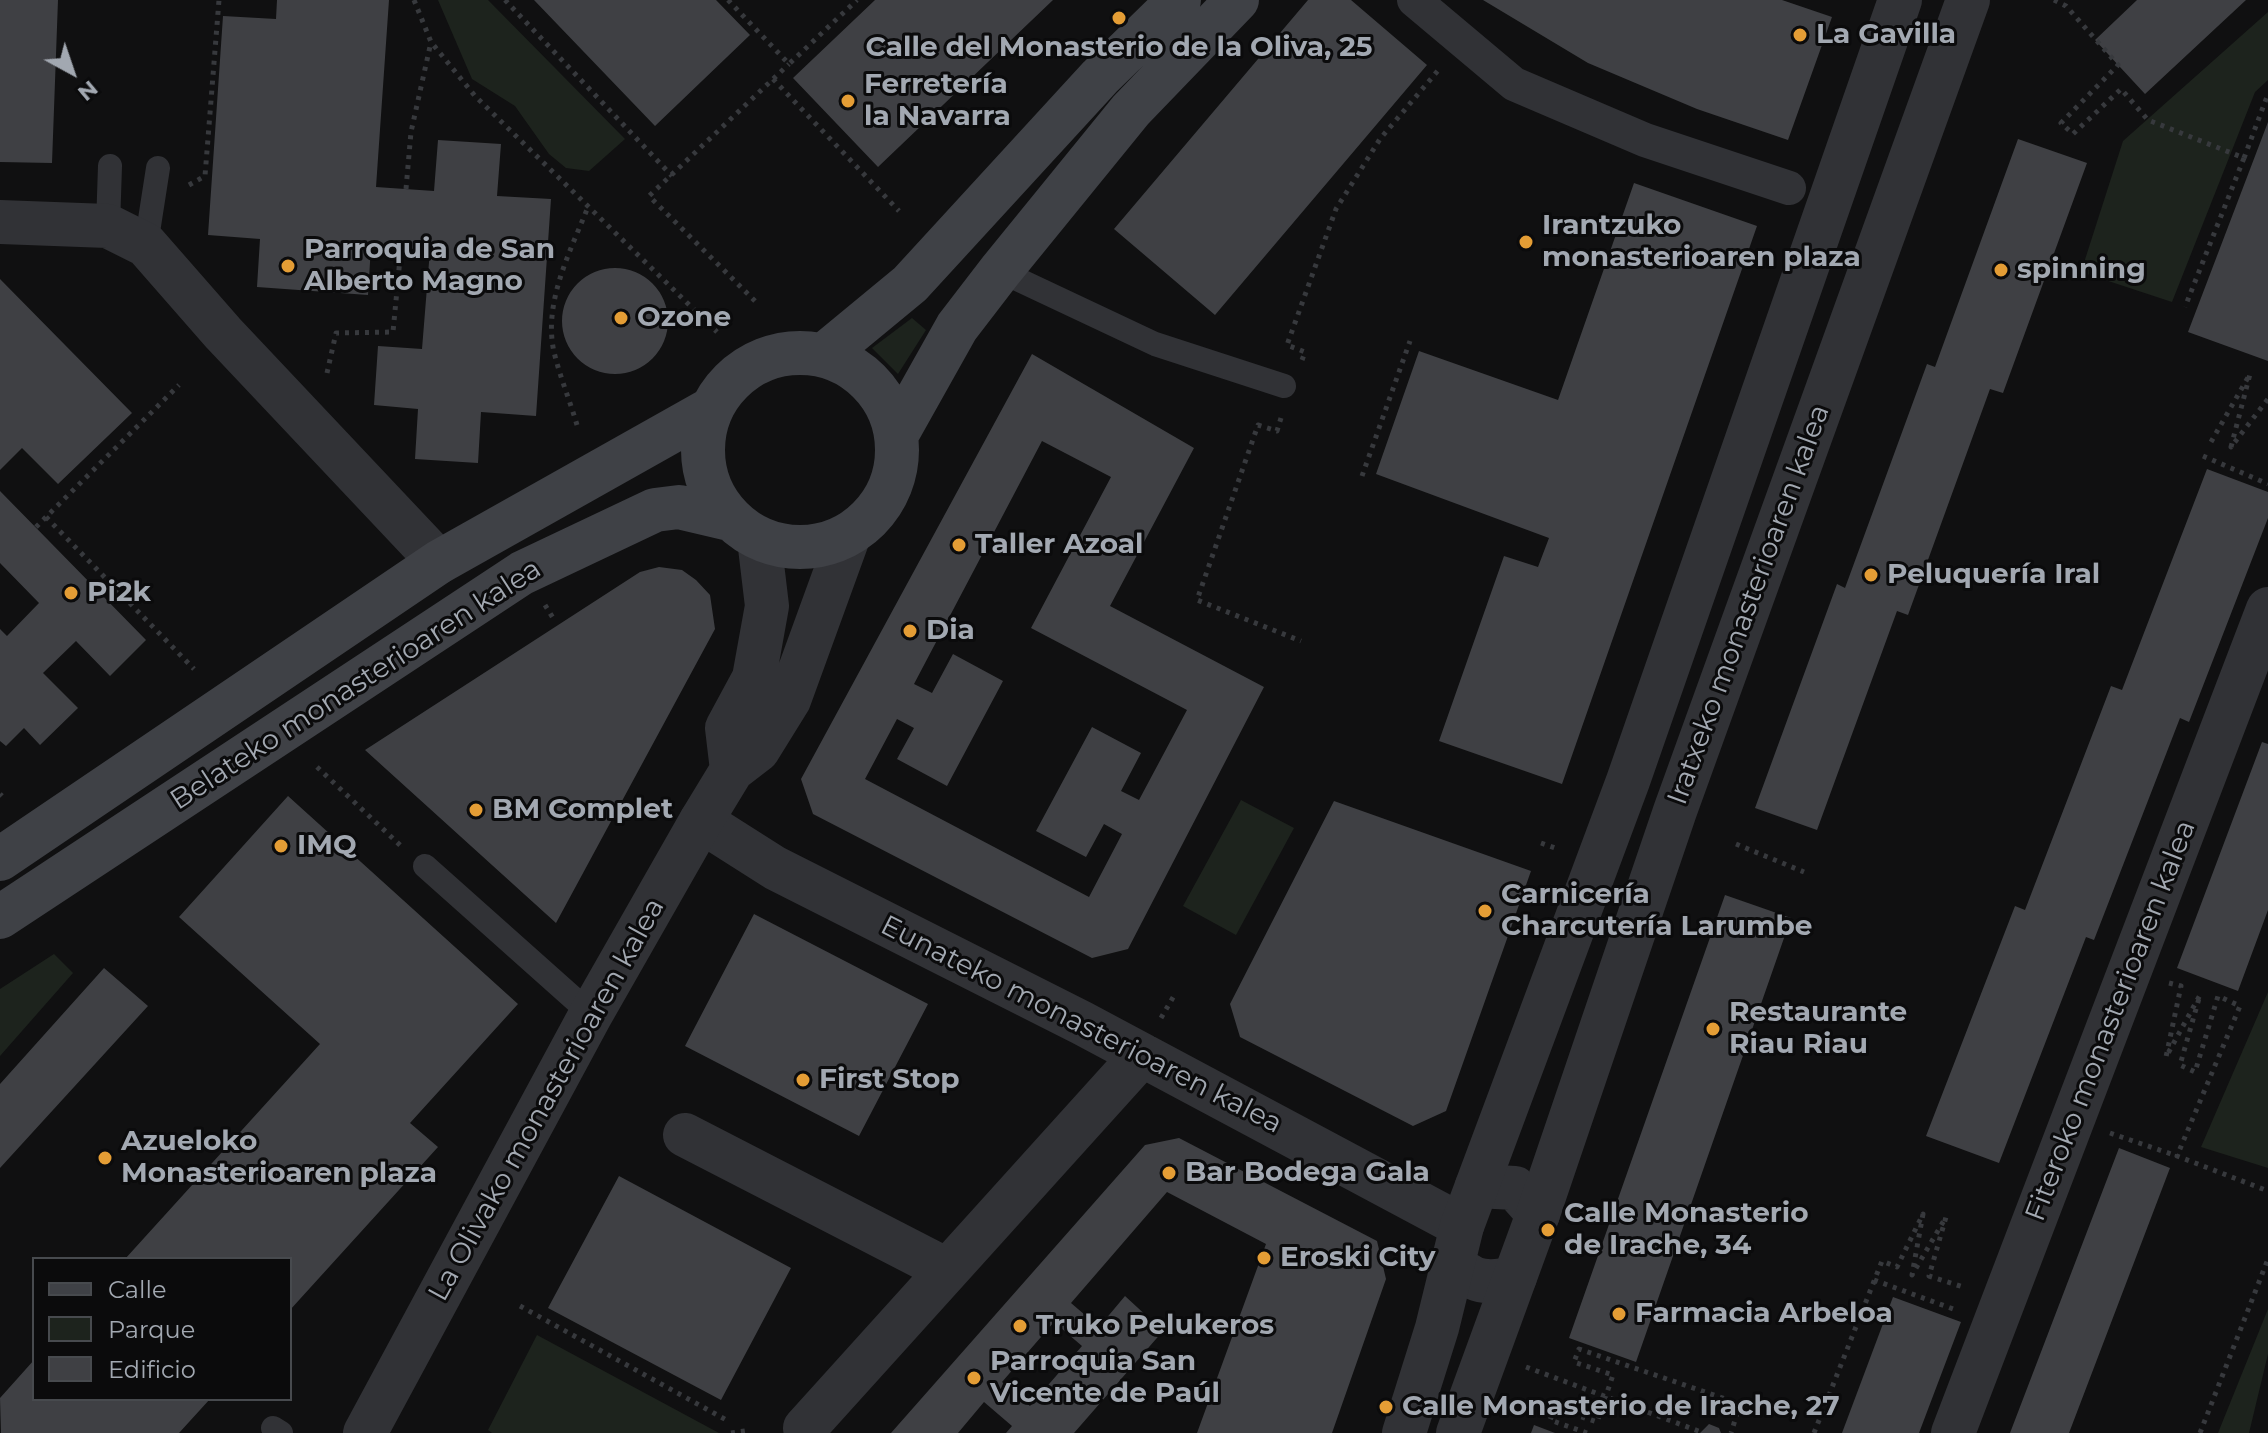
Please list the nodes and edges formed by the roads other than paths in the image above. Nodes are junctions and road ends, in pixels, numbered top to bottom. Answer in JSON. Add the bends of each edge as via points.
{"nodes":[{"id":1,"x":1179,"y":0,"type":"edge"},
{"id":2,"x":1237,"y":0,"type":"edge"},
{"id":3,"x":1414,"y":0,"type":"edge"},
{"id":4,"x":1900,"y":0,"type":"edge"},
{"id":5,"x":1968,"y":0,"type":"edge"},
{"id":6,"x":110,"y":166,"type":"dead end"},
{"id":7,"x":158,"y":168,"type":"dead end"},
{"id":8,"x":1789,"y":188,"type":"dead end"},
{"id":9,"x":0,"y":222,"type":"edge"},
{"id":10,"x":127,"y":235,"type":"junction"},
{"id":11,"x":1000,"y":271,"type":"junction"},
{"id":12,"x":824,"y":355,"type":"junction"},
{"id":13,"x":1284,"y":397,"type":"road end"},
{"id":14,"x":711,"y":409,"type":"junction"},
{"id":15,"x":897,"y":434,"type":"junction"},
{"id":16,"x":744,"y":529,"type":"junction"},
{"id":17,"x":849,"y":535,"type":"junction"},
{"id":18,"x":439,"y":562,"type":"junction"},
{"id":19,"x":2268,"y":609,"type":"edge"},
{"id":20,"x":732,"y":770,"type":"junction"},
{"id":21,"x":701,"y":821,"type":"junction"},
{"id":22,"x":0,"y":859,"type":"edge"},
{"id":23,"x":416,"y":859,"type":"road end"},
{"id":24,"x":0,"y":917,"type":"edge"},
{"id":25,"x":591,"y":1014,"type":"junction"},
{"id":26,"x":1151,"y":1036,"type":"junction"},
{"id":27,"x":685,"y":1135,"type":"dead end"},
{"id":28,"x":1538,"y":1214,"type":"junction"},
{"id":29,"x":1464,"y":1225,"type":"junction"},
{"id":30,"x":947,"y":1270,"type":"junction"},
{"id":31,"x":1515,"y":1277,"type":"junction"},
{"id":32,"x":805,"y":1428,"type":"dead end"},
{"id":33,"x":365,"y":1433,"type":"edge"},
{"id":34,"x":1404,"y":1433,"type":"edge"},
{"id":35,"x":1458,"y":1433,"type":"edge"},
{"id":36,"x":1953,"y":1433,"type":"edge"}],
"edges":[{"from":1,"to":12,"type":"main road","via":[[1100,77],[910,284]]},
{"from":2,"to":11,"type":"main road","via":[[1131,110]]},
{"from":3,"to":8,"type":"street","via":[[1514,84],[1645,140]]},
{"from":4,"to":29,"type":"street","name":"Iratxeko monasterioaren kalea","via":[[1628,781]]},
{"from":5,"to":28,"type":"street","name":"Iratxeko monasterioaren kalea","via":[[1675,811]]},
{"from":6,"to":10,"type":"lane"},
{"from":7,"to":10,"type":"lane"},
{"from":9,"to":10,"type":"street"},
{"from":10,"to":18,"type":"street"},
{"from":11,"to":13,"type":"lane"},
{"from":11,"to":15,"type":"main road","via":[[957,327]]},
{"from":12,"to":14,"type":"main road","via":[[786,353],[744,369]]},
{"from":12,"to":15,"type":"main road","via":[[872,383]]},
{"from":14,"to":16,"type":"main road","via":[[703,439],[704,470]]},
{"from":14,"to":18,"type":"main road","name":"Belateko monasterioaren kalea"},
{"from":15,"to":17,"type":"main road","via":[[889,491]]},
{"from":16,"to":17,"type":"main road","via":[[785,547],[813,547]]},
{"from":16,"to":20,"type":"street","via":[[767,606],[754,678],[727,728]]},
{"from":16,"to":24,"type":"main road","name":"Belateko monasterioaren kalea","via":[[679,507],[655,510],[522,573]]},
{"from":17,"to":20,"type":"street","name":"La Olivako monasterioaren kalea","via":[[789,700],[758,750]]},
{"from":18,"to":22,"type":"main road","name":"Belateko monasterioaren kalea"},
{"from":19,"to":36,"type":"street","name":"Fiteroko monasterioaren kalea"},
{"from":20,"to":21,"type":"street","name":"La Olivako monasterioaren kalea"},
{"from":21,"to":25,"type":"street","name":"La Olivako monasterioaren kalea"},
{"from":21,"to":26,"type":"street","name":"Eunateko monasterioaren kalea","via":[[775,868]]},
{"from":23,"to":25,"type":"lane"},
{"from":25,"to":33,"type":"street","name":"La Olivako monasterioaren kalea"},
{"from":26,"to":29,"type":"street","name":"Eunateko monasterioaren kalea"},
{"from":26,"to":30,"type":"street"},
{"from":27,"to":30,"type":"street"},
{"from":28,"to":29,"type":"street","via":[[1515,1188]]},
{"from":28,"to":31,"type":"street","name":"Iratxeko monasterioaren kalea"},
{"from":29,"to":31,"type":"street","via":[[1465,1276],[1498,1283]]},
{"from":29,"to":34,"type":"street","name":"Iratxeko monasterioaren kalea"},
{"from":30,"to":32,"type":"street"},
{"from":31,"to":35,"type":"street","name":"Iratxeko monasterioaren kalea"}]}
